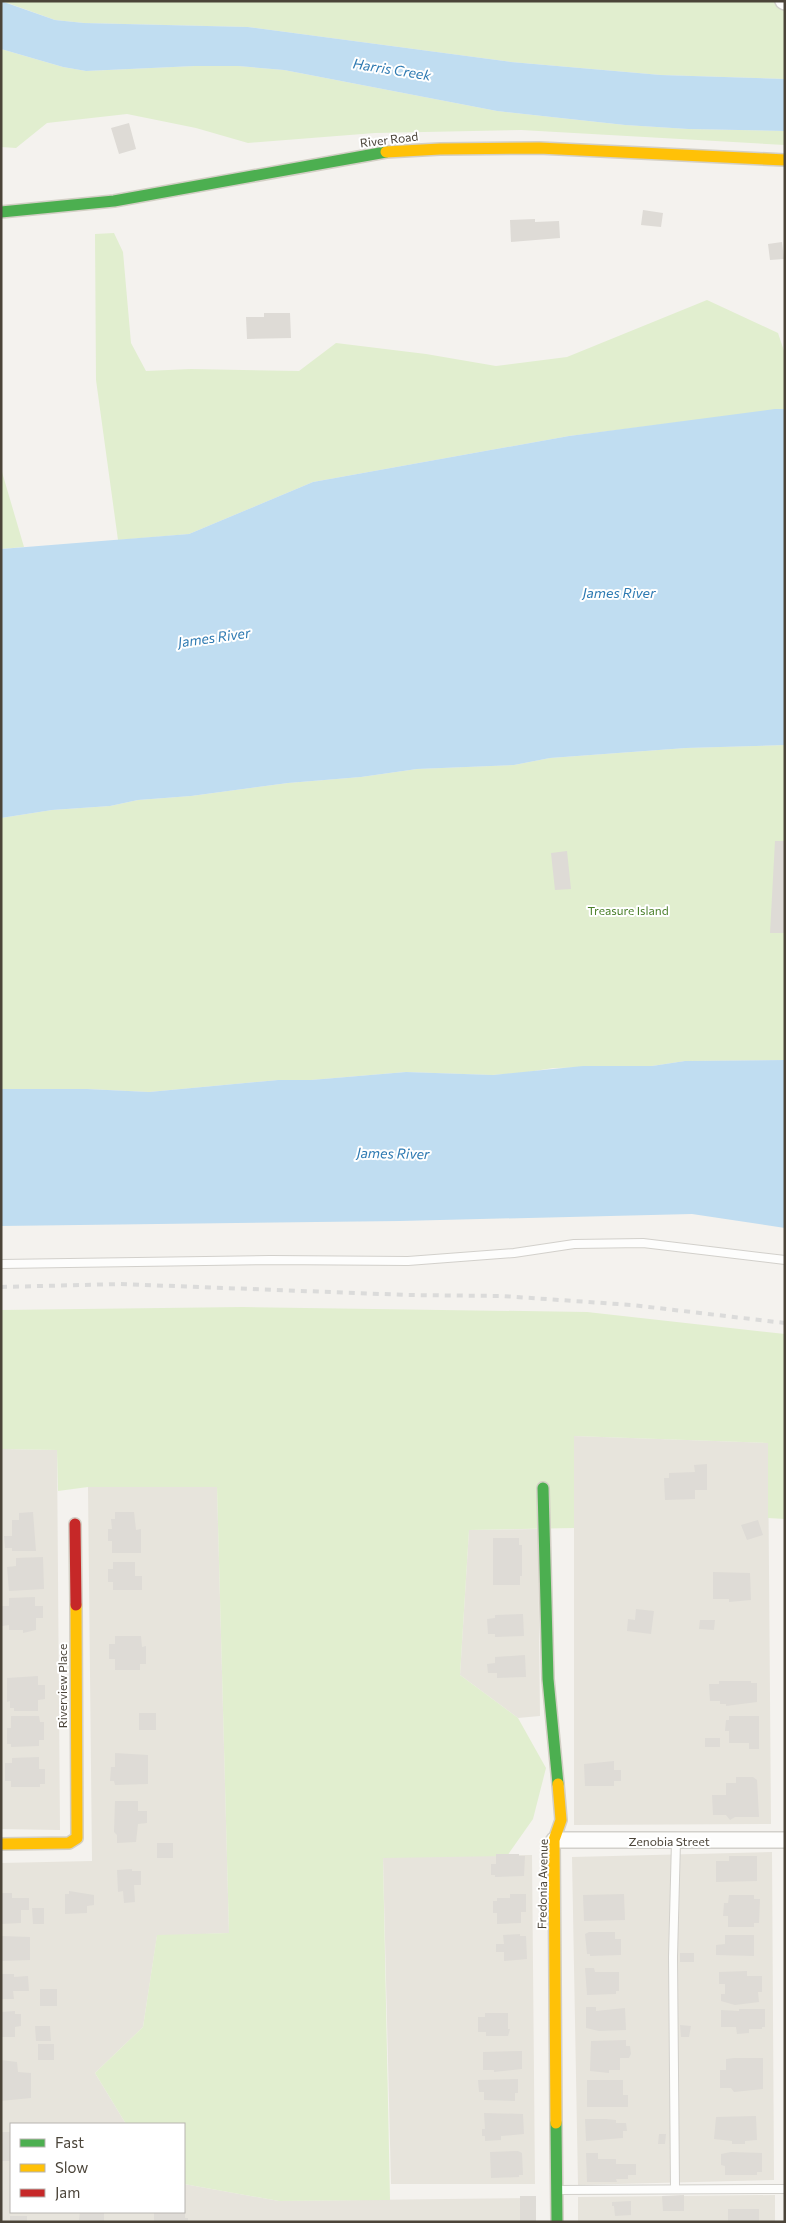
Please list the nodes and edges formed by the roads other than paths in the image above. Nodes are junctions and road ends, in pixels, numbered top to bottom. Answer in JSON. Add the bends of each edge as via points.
{"nodes":[{"id":1,"x":785,"y":160,"type":"edge"},
{"id":2,"x":1,"y":212,"type":"edge"},
{"id":3,"x":785,"y":1260,"type":"edge"},
{"id":4,"x":1,"y":1264,"type":"edge"},
{"id":5,"x":543,"y":1488,"type":"dead end"},
{"id":6,"x":75,"y":1524,"type":"dead end"},
{"id":7,"x":554,"y":1840,"type":"junction"},
{"id":8,"x":785,"y":1840,"type":"edge"},
{"id":9,"x":676,"y":1841,"type":"junction"},
{"id":10,"x":1,"y":1844,"type":"edge"},
{"id":11,"x":675,"y":2188,"type":"junction"},
{"id":12,"x":785,"y":2189,"type":"edge"},
{"id":13,"x":556,"y":2190,"type":"junction"},
{"id":14,"x":556,"y":2222,"type":"edge"}],
"edges":[{"from":1,"to":2,"type":"street","name":"River Road","via":[[548,150],[437,148],[391,151],[114,201]]},
{"from":3,"to":4,"type":"lane","via":[[643,1244],[574,1244],[514,1253],[408,1261]]},
{"from":5,"to":7,"type":"street","name":"Fredonia Avenue","via":[[548,1679],[562,1820]]},
{"from":6,"to":10,"type":"street","name":"Riverview Place","via":[[77,1838],[69,1842]]},
{"from":7,"to":9,"type":"street","name":"Zenobia Street"},
{"from":7,"to":13,"type":"street","name":"Fredonia Avenue"},
{"from":8,"to":9,"type":"street","name":"Zenobia Street"},
{"from":9,"to":11,"type":"lane"},
{"from":11,"to":12,"type":"lane"},
{"from":11,"to":13,"type":"lane"},
{"from":13,"to":14,"type":"street","name":"Fredonia Avenue"}]}
